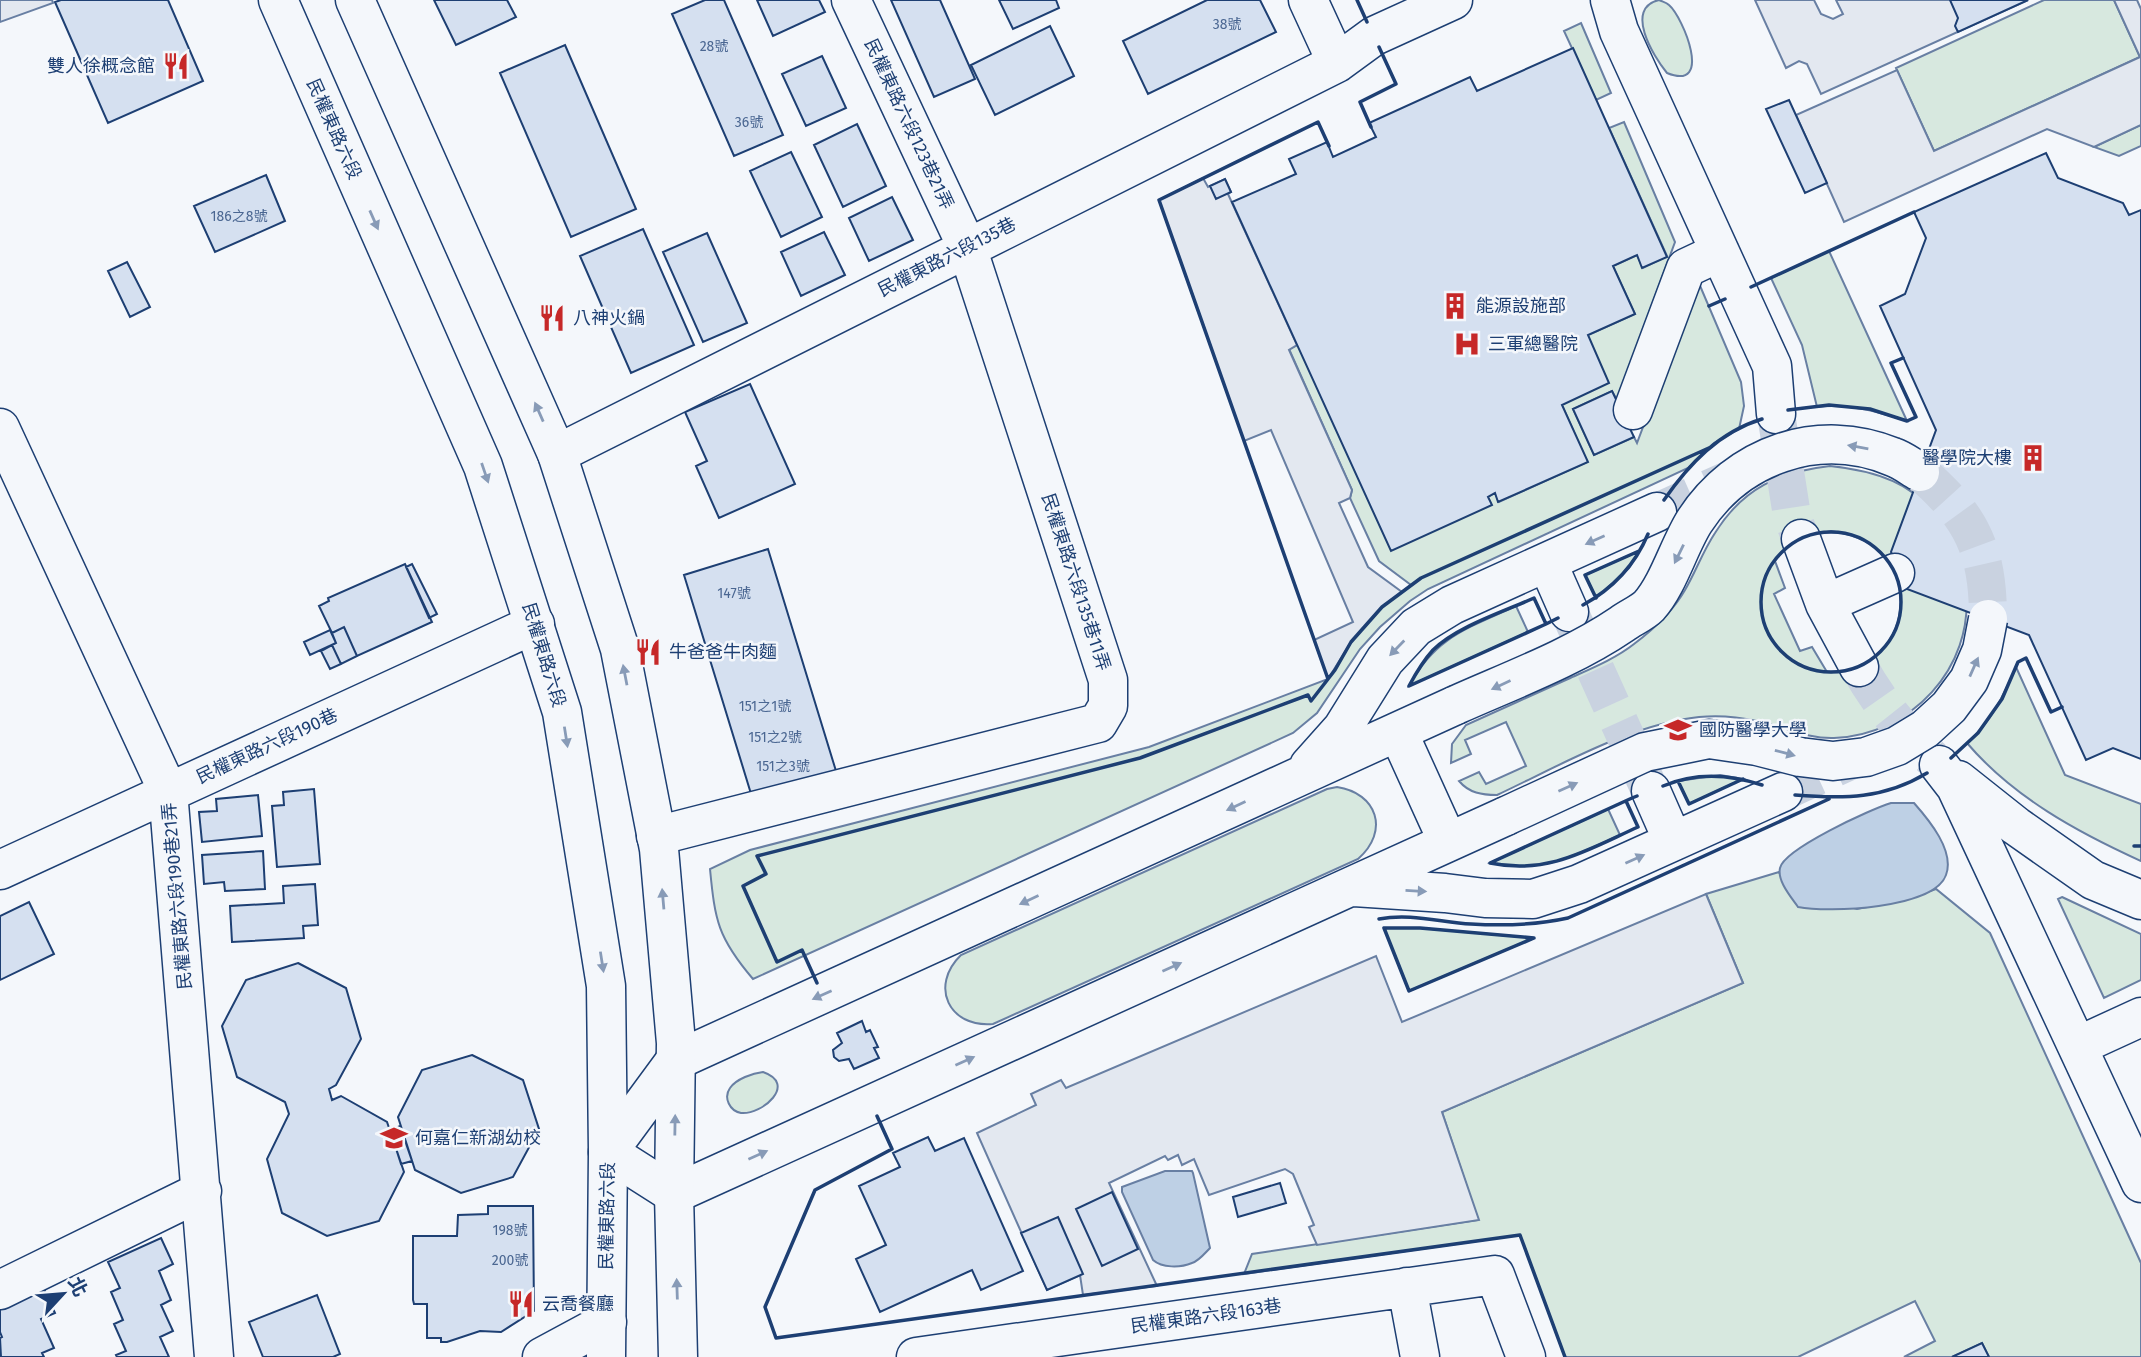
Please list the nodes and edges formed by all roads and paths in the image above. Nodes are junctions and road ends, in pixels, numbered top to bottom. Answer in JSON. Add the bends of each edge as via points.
{"nodes":[{"id":1,"x":278,"y":0,"type":"edge"},
{"id":2,"x":355,"y":0,"type":"edge"},
{"id":3,"x":851,"y":0,"type":"edge"},
{"id":4,"x":1308,"y":0,"type":"edge"},
{"id":5,"x":1453,"y":0,"type":"edge"},
{"id":6,"x":1609,"y":0,"type":"edge"},
{"id":7,"x":1337,"y":63,"type":"junction"},
{"id":8,"x":967,"y":247,"type":"junction"},
{"id":9,"x":1720,"y":252,"type":"junction"},
{"id":10,"x":1633,"y":410,"type":"dead end"},
{"id":11,"x":1776,"y":414,"type":"tunnel mouth"},
{"id":12,"x":0,"y":428,"type":"edge"},
{"id":13,"x":558,"y":454,"type":"junction"},
{"id":14,"x":1920,"y":472,"type":"tunnel mouth"},
{"id":15,"x":1657,"y":512,"type":"tunnel mouth"},
{"id":16,"x":1801,"y":539,"type":"tunnel mouth"},
{"id":17,"x":1546,"y":562,"type":"junction"},
{"id":18,"x":1895,"y":573,"type":"dead end"},
{"id":19,"x":1825,"y":604,"type":"junction"},
{"id":20,"x":1569,"y":612,"type":"tunnel mouth"},
{"id":21,"x":1988,"y":619,"type":"tunnel mouth"},
{"id":22,"x":535,"y":624,"type":"junction"},
{"id":23,"x":1859,"y":667,"type":"tunnel mouth"},
{"id":24,"x":1398,"y":732,"type":"junction"},
{"id":25,"x":1298,"y":778,"type":"junction"},
{"id":26,"x":168,"y":791,"type":"junction"},
{"id":27,"x":1651,"y":791,"type":"tunnel mouth"},
{"id":28,"x":1783,"y":792,"type":"tunnel mouth"},
{"id":29,"x":656,"y":836,"type":"junction"},
{"id":30,"x":1673,"y":841,"type":"junction"},
{"id":31,"x":1448,"y":842,"type":"junction"},
{"id":32,"x":0,"y":870,"type":"edge"},
{"id":33,"x":1348,"y":887,"type":"junction"},
{"id":34,"x":2141,"y":900,"type":"edge"},
{"id":35,"x":2141,"y":1017,"type":"edge"},
{"id":36,"x":2078,"y":1046,"type":"junction"},
{"id":37,"x":675,"y":1061,"type":"junction"},
{"id":38,"x":608,"y":1152,"type":"junction"},
{"id":39,"x":2141,"y":1183,"type":"edge"},
{"id":40,"x":202,"y":1191,"type":"junction"},
{"id":41,"x":674,"y":1194,"type":"junction"},
{"id":42,"x":1407,"y":1287,"type":"junction"},
{"id":43,"x":0,"y":1290,"type":"edge"},
{"id":44,"x":607,"y":1339,"type":"edge"},
{"id":45,"x":1091,"y":1344,"type":"edge"},
{"id":46,"x":214,"y":1357,"type":"edge"},
{"id":47,"x":542,"y":1357,"type":"edge"},
{"id":48,"x":678,"y":1357,"type":"edge"},
{"id":49,"x":916,"y":1357,"type":"edge"},
{"id":50,"x":1420,"y":1357,"type":"edge"},
{"id":51,"x":1526,"y":1357,"type":"edge"}],
"edges":[{"from":1,"to":22,"type":"main road","name":"民權東路六段","one_way":true,"via":[[482,466]]},
{"from":13,"to":2,"type":"main road","one_way":true},
{"from":3,"to":8,"type":"main road","name":"民權東路六段123巷21弄"},
{"from":4,"to":7,"type":"main road"},
{"from":5,"to":7,"type":"main road","name":"民權東路六段135巷","via":[[1374,36]]},
{"from":6,"to":9,"type":"main road"},
{"from":7,"to":8,"type":"main road","name":"民權東路六段135巷"},
{"from":8,"to":13,"type":"main road","name":"民權東路六段135巷"},
{"from":8,"to":29,"type":"main road","name":"民權東路六段135巷11弄","via":[[1108,680],[1108,706],[1098,723]]},
{"from":9,"to":10,"type":"main road","via":[[1686,268]]},
{"from":9,"to":11,"type":"main road","via":[[1772,366]]},
{"from":12,"to":26,"type":"main road","name":"民權東路六段190巷21弄"},
{"from":29,"to":13,"type":"main road","one_way":true,"via":[[620,649]]},
{"from":14,"to":24,"type":"main road","one_way":true,"bridge":true,"via":[[1862,447],[1830,444],[1797,447],[1765,458],[1713,497],[1693,523],[1648,606],[1595,642]]},
{"from":15,"to":17,"type":"main road","one_way":true},
{"from":16,"to":19,"type":"main road"},
{"from":17,"to":20,"type":"main road"},
{"from":17,"to":25,"type":"main road","one_way":true,"via":[[1452,605],[1416,628],[1385,660],[1342,729]]},
{"from":18,"to":19,"type":"main road"},
{"from":19,"to":23,"type":"main road"},
{"from":31,"to":21,"type":"main road","one_way":true,"bridge":true,"via":[[1646,752],[1709,739],[1833,761],[1866,757],[1897,746],[1950,707],[1982,650]]},
{"from":22,"to":26,"type":"main road","name":"民權東路六段190巷"},
{"from":22,"to":38,"type":"main road","name":"民權東路六段","one_way":true,"via":[[562,712],[606,986]]},
{"from":24,"to":25,"type":"main road"},
{"from":24,"to":31,"type":"main road"},
{"from":25,"to":37,"type":"main road","one_way":true},
{"from":26,"to":32,"type":"main road","name":"民權東路六段190巷"},
{"from":26,"to":40,"type":"main road","name":"民權東路六段190巷21弄"},
{"from":27,"to":30,"type":"main road"},
{"from":28,"to":30,"type":"main road"},
{"from":37,"to":29,"type":"main road","one_way":true},
{"from":33,"to":30,"type":"main road","one_way":true,"via":[[1533,899]]},
{"from":31,"to":33,"type":"main road"},
{"from":41,"to":33,"type":"main road","one_way":true},
{"from":34,"to":36,"type":"main road","via":[[2093,880],[2016,827],[1940,765],[1956,787]]},
{"from":35,"to":36,"type":"main road"},
{"from":36,"to":39,"type":"main road"},
{"from":37,"to":38,"type":"main road"},
{"from":41,"to":37,"type":"main road","one_way":true},
{"from":38,"to":41,"type":"main road"},
{"from":38,"to":44,"type":"main road","name":"民權東路六段"},
{"from":40,"to":43,"type":"main road"},
{"from":40,"to":46,"type":"main road","name":"民權東路六段190巷21弄"},
{"from":48,"to":41,"type":"main road","one_way":true},
{"from":42,"to":45,"type":"main road","name":"民權東路六段163巷"},
{"from":42,"to":50,"type":"main road"},
{"from":42,"to":51,"type":"main road","name":"民權東路六段163巷","via":[[1495,1275]]},
{"from":44,"to":47,"type":"main road"},
{"from":45,"to":49,"type":"main road","name":"民權東路六段163巷"}]}
